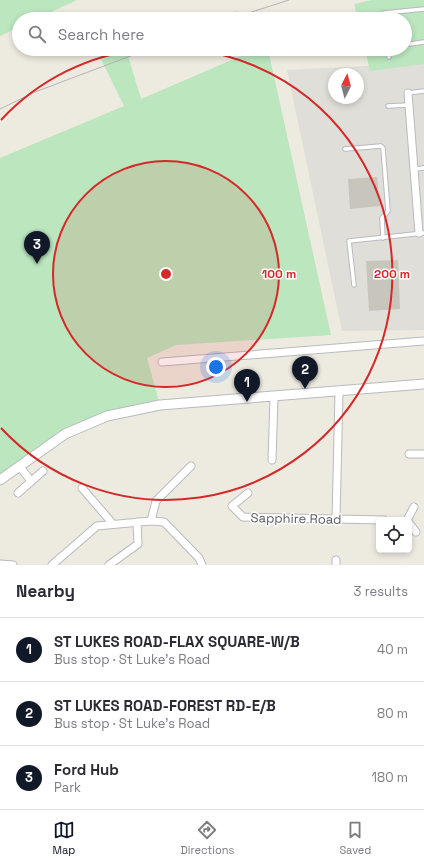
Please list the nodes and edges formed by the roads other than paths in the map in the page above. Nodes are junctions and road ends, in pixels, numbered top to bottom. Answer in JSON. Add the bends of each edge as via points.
{"nodes":[{"id":1,"x":424,"y":9,"type":"edge"},
{"id":2,"x":394,"y":12,"type":"edge"},
{"id":3,"x":424,"y":42,"type":"edge"},
{"id":4,"x":412,"y":44,"type":"edge"},
{"id":5,"x":424,"y":91,"type":"edge"},
{"id":6,"x":408,"y":93,"type":"joint"},
{"id":7,"x":409,"y":105,"type":"junction"},
{"id":8,"x":388,"y":106,"type":"dead end"},
{"id":9,"x":346,"y":149,"type":"dead end"},
{"id":10,"x":424,"y":168,"type":"edge"},
{"id":11,"x":413,"y":169,"type":"junction"},
{"id":12,"x":421,"y":233,"type":"edge"},
{"id":13,"x":383,"y":238,"type":"junction"},
{"id":14,"x":354,"y":285,"type":"dead end"},
{"id":15,"x":424,"y":341,"type":"edge"},
{"id":16,"x":162,"y":362,"type":"dead end"},
{"id":17,"x":424,"y":384,"type":"edge"},
{"id":18,"x":339,"y":392,"type":"junction"},
{"id":19,"x":274,"y":397,"type":"junction"},
{"id":20,"x":409,"y":454,"type":"dead end"},
{"id":21,"x":424,"y":454,"type":"edge"},
{"id":22,"x":272,"y":460,"type":"dead end"},
{"id":23,"x":191,"y":466,"type":"dead end"},
{"id":24,"x":20,"y":467,"type":"junction"},
{"id":25,"x":43,"y":471,"type":"dead end"},
{"id":26,"x":0,"y":480,"type":"edge"},
{"id":27,"x":31,"y":481,"type":"junction"},
{"id":28,"x":82,"y":488,"type":"dead end"},
{"id":29,"x":18,"y":493,"type":"dead end"},
{"id":30,"x":248,"y":493,"type":"dead end"},
{"id":31,"x":414,"y":507,"type":"dead end"},
{"id":32,"x":409,"y":517,"type":"edge"},
{"id":33,"x":336,"y":519,"type":"junction"},
{"id":34,"x":376,"y":520,"type":"edge"},
{"id":35,"x":151,"y":521,"type":"junction"},
{"id":36,"x":137,"y":522,"type":"junction"},
{"id":37,"x":113,"y":524,"type":"junction"},
{"id":38,"x":412,"y":527,"type":"edge"},
{"id":39,"x":416,"y":532,"type":"dead end"},
{"id":40,"x":0,"y":564,"type":"edge"},
{"id":41,"x":13,"y":565,"type":"edge"},
{"id":42,"x":52,"y":565,"type":"edge"},
{"id":43,"x":109,"y":565,"type":"edge"},
{"id":44,"x":202,"y":565,"type":"edge"}],
"edges":[{"from":1,"to":2,"type":"lane"},
{"from":3,"to":4,"type":"lane"},
{"from":5,"to":6,"type":"lane"},
{"from":6,"to":7,"type":"street"},
{"from":7,"to":8,"type":"lane"},
{"from":7,"to":11,"type":"street"},
{"from":9,"to":13,"type":"lane","via":[[381,146],[383,148],[388,211],[382,218]]},
{"from":10,"to":11,"type":"lane"},
{"from":11,"to":12,"type":"street"},
{"from":12,"to":13,"type":"lane"},
{"from":13,"to":14,"type":"lane","via":[[349,241]]},
{"from":15,"to":16,"type":"street"},
{"from":17,"to":18,"type":"street"},
{"from":18,"to":19,"type":"street"},
{"from":18,"to":33,"type":"street"},
{"from":19,"to":22,"type":"street"},
{"from":19,"to":24,"type":"street","via":[[160,405],[107,416],[65,434]]},
{"from":20,"to":21,"type":"street"},
{"from":23,"to":35,"type":"street","via":[[156,501]]},
{"from":24,"to":26,"type":"street"},
{"from":24,"to":27,"type":"street"},
{"from":25,"to":27,"type":"street"},
{"from":27,"to":29,"type":"street"},
{"from":28,"to":37,"type":"street"},
{"from":30,"to":33,"type":"street","name":"Sapphire Road","via":[[232,506],[243,517]]},
{"from":31,"to":32,"type":"street"},
{"from":33,"to":34,"type":"street","name":"Sapphire Road"},
{"from":35,"to":36,"type":"street"},
{"from":35,"to":44,"type":"street","via":[[164,522],[199,558]]},
{"from":36,"to":37,"type":"street"},
{"from":36,"to":43,"type":"street","via":[[138,544]]},
{"from":37,"to":42,"type":"street","via":[[97,526]]},
{"from":38,"to":39,"type":"street"},
{"from":40,"to":41,"type":"street"}]}
